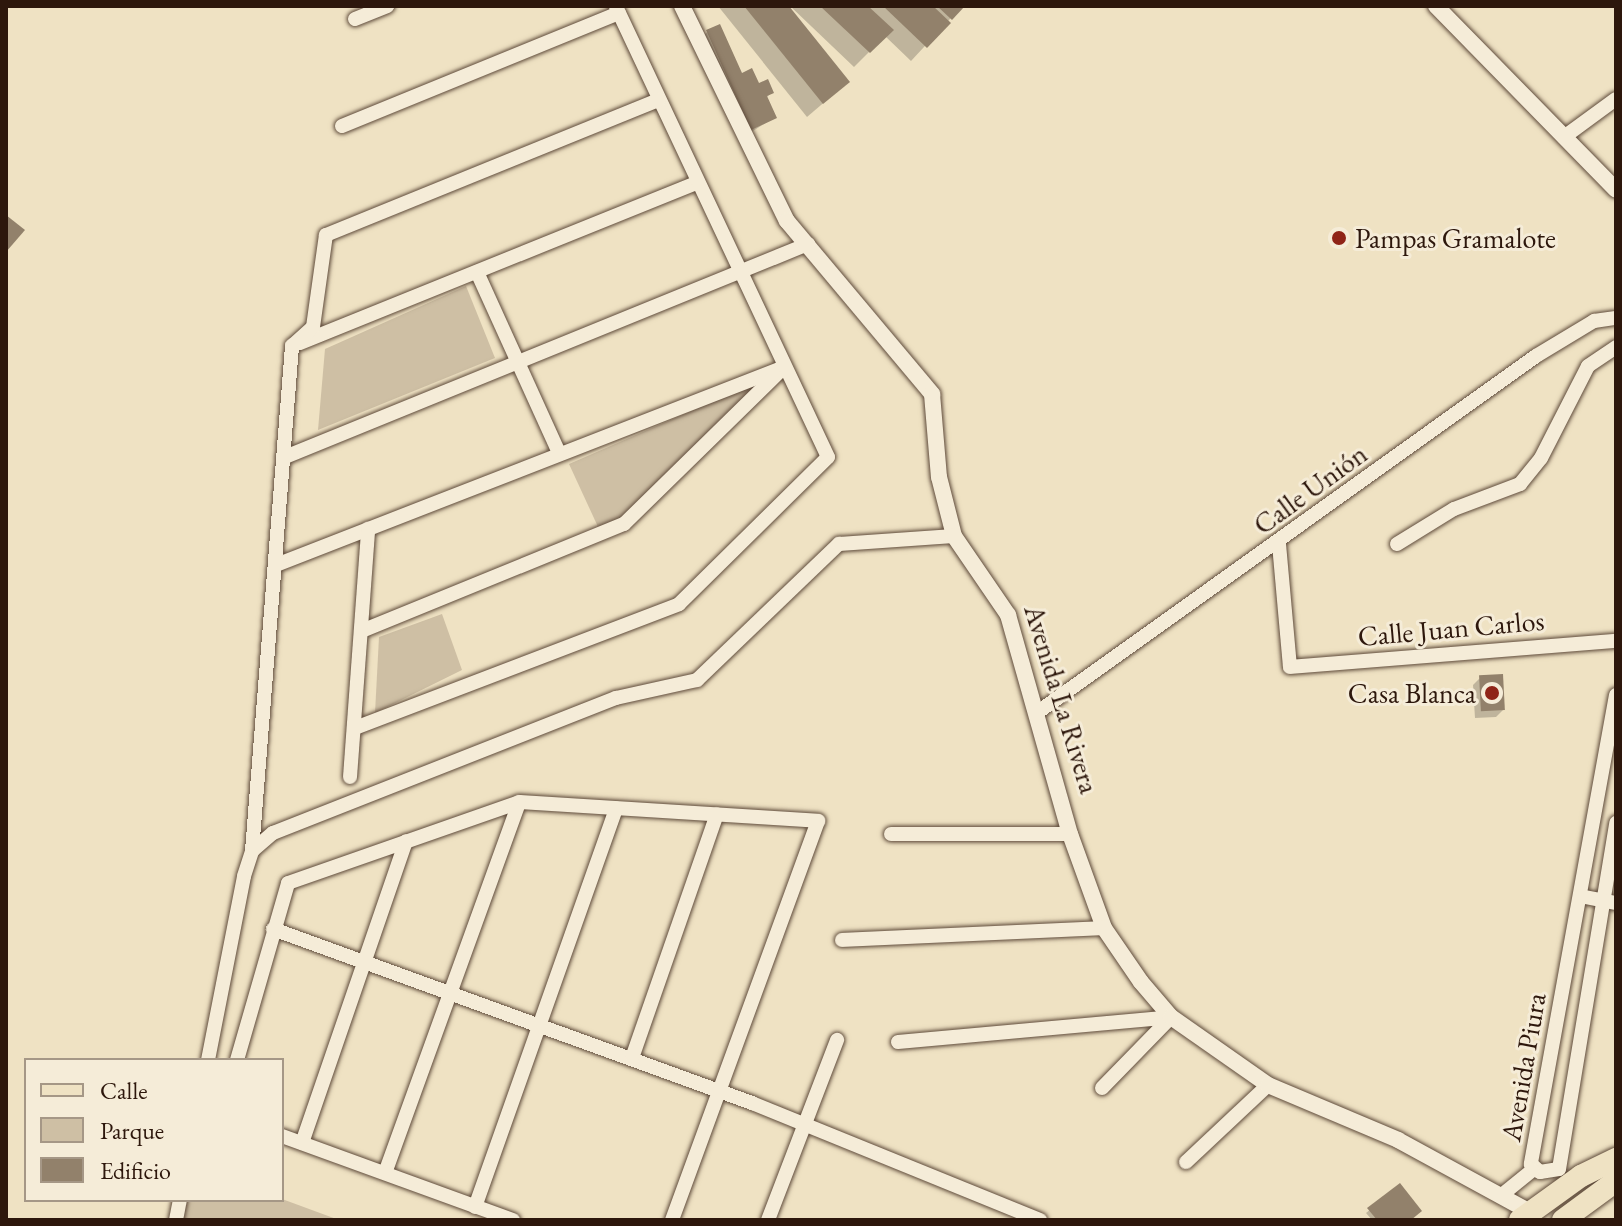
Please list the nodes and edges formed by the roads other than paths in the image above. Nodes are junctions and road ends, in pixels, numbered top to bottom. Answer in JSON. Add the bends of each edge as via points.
{"nodes":[{"id":1,"x":387,"y":6,"type":"edge"},
{"id":2,"x":682,"y":6,"type":"edge"},
{"id":3,"x":1436,"y":6,"type":"edge"},
{"id":4,"x":618,"y":9,"type":"edge"},
{"id":5,"x":355,"y":19,"type":"dead end"},
{"id":6,"x":1616,"y":99,"type":"edge"},
{"id":7,"x":659,"y":100,"type":"junction"},
{"id":8,"x":342,"y":126,"type":"dead end"},
{"id":9,"x":1564,"y":137,"type":"junction"},
{"id":10,"x":697,"y":183,"type":"junction"},
{"id":11,"x":1616,"y":190,"type":"edge"},
{"id":12,"x":808,"y":244,"type":"junction"},
{"id":13,"x":477,"y":272,"type":"junction"},
{"id":14,"x":739,"y":274,"type":"junction"},
{"id":15,"x":1616,"y":318,"type":"edge"},
{"id":16,"x":292,"y":346,"type":"junction"},
{"id":17,"x":1616,"y":347,"type":"edge"},
{"id":18,"x":517,"y":361,"type":"junction"},
{"id":19,"x":784,"y":367,"type":"junction"},
{"id":20,"x":559,"y":453,"type":"junction"},
{"id":21,"x":285,"y":457,"type":"junction"},
{"id":22,"x":368,"y":529,"type":"junction"},
{"id":23,"x":954,"y":536,"type":"junction"},
{"id":24,"x":1279,"y":544,"type":"junction"},
{"id":25,"x":1397,"y":544,"type":"dead end"},
{"id":26,"x":276,"y":565,"type":"junction"},
{"id":27,"x":364,"y":630,"type":"junction"},
{"id":28,"x":1616,"y":641,"type":"edge"},
{"id":29,"x":1616,"y":695,"type":"edge"},
{"id":30,"x":1038,"y":712,"type":"junction"},
{"id":31,"x":355,"y":728,"type":"junction"},
{"id":32,"x":350,"y":777,"type":"dead end"},
{"id":33,"x":519,"y":802,"type":"junction"},
{"id":34,"x":616,"y":808,"type":"junction"},
{"id":35,"x":717,"y":814,"type":"junction"},
{"id":36,"x":1616,"y":823,"type":"edge"},
{"id":37,"x":891,"y":834,"type":"dead end"},
{"id":38,"x":1070,"y":834,"type":"junction"},
{"id":39,"x":406,"y":841,"type":"junction"},
{"id":40,"x":252,"y":851,"type":"junction"},
{"id":41,"x":1580,"y":896,"type":"junction"},
{"id":42,"x":1609,"y":901,"type":"edge"},
{"id":43,"x":1104,"y":928,"type":"junction"},
{"id":44,"x":273,"y":929,"type":"junction"},
{"id":45,"x":842,"y":940,"type":"dead end"},
{"id":46,"x":365,"y":960,"type":"junction"},
{"id":47,"x":449,"y":990,"type":"junction"},
{"id":48,"x":1171,"y":1017,"type":"junction"},
{"id":49,"x":538,"y":1022,"type":"junction"},
{"id":50,"x":837,"y":1040,"type":"dead end"},
{"id":51,"x":898,"y":1042,"type":"dead end"},
{"id":52,"x":208,"y":1058,"type":"edge"},
{"id":53,"x":238,"y":1058,"type":"edge"},
{"id":54,"x":632,"y":1058,"type":"junction"},
{"id":55,"x":1268,"y":1085,"type":"junction"},
{"id":56,"x":1102,"y":1088,"type":"dead end"},
{"id":57,"x":721,"y":1092,"type":"junction"},
{"id":58,"x":805,"y":1123,"type":"junction"},
{"id":59,"x":284,"y":1137,"type":"edge"},
{"id":60,"x":302,"y":1143,"type":"junction"},
{"id":61,"x":1616,"y":1159,"type":"edge"},
{"id":62,"x":1186,"y":1162,"type":"dead end"},
{"id":63,"x":1533,"y":1170,"type":"junction"},
{"id":64,"x":385,"y":1173,"type":"junction"},
{"id":65,"x":1616,"y":1181,"type":"edge"},
{"id":66,"x":1503,"y":1194,"type":"junction"},
{"id":67,"x":475,"y":1207,"type":"junction"},
{"id":68,"x":1525,"y":1216,"type":"edge"},
{"id":69,"x":513,"y":1220,"type":"edge"},
{"id":70,"x":672,"y":1220,"type":"edge"},
{"id":71,"x":768,"y":1220,"type":"edge"},
{"id":72,"x":1040,"y":1220,"type":"edge"},
{"id":73,"x":1563,"y":1220,"type":"edge"}],
"edges":[{"from":1,"to":5,"type":"street"},
{"from":2,"to":12,"type":"street","name":"Avenida La Rivera","via":[[787,221]]},
{"from":3,"to":9,"type":"street"},
{"from":4,"to":7,"type":"street"},
{"from":4,"to":8,"type":"street"},
{"from":6,"to":9,"type":"street"},
{"from":7,"to":10,"type":"street"},
{"from":7,"to":16,"type":"street","via":[[326,235],[313,327]]},
{"from":9,"to":11,"type":"street"},
{"from":10,"to":13,"type":"street"},
{"from":10,"to":14,"type":"street"},
{"from":12,"to":14,"type":"street"},
{"from":12,"to":23,"type":"street","name":"Avenida La Rivera","via":[[932,394],[939,477]]},
{"from":13,"to":16,"type":"street"},
{"from":13,"to":18,"type":"street"},
{"from":14,"to":18,"type":"street"},
{"from":14,"to":19,"type":"street"},
{"from":15,"to":24,"type":"street","name":"Calle Unión","via":[[1594,321],[1536,356]]},
{"from":16,"to":21,"type":"street"},
{"from":17,"to":25,"type":"street","via":[[1588,366],[1541,458],[1520,484],[1454,509]]},
{"from":18,"to":20,"type":"street"},
{"from":18,"to":21,"type":"street"},
{"from":19,"to":20,"type":"street"},
{"from":19,"to":27,"type":"street","via":[[624,524]]},
{"from":19,"to":31,"type":"street","via":[[828,457],[679,604]]},
{"from":20,"to":22,"type":"street"},
{"from":21,"to":26,"type":"street"},
{"from":22,"to":26,"type":"street"},
{"from":22,"to":27,"type":"street"},
{"from":23,"to":30,"type":"street","name":"Avenida La Rivera","via":[[1008,615]]},
{"from":23,"to":40,"type":"street","via":[[839,544],[697,680],[616,698],[273,833]]},
{"from":24,"to":28,"type":"street","name":"Calle Juan Carlos","via":[[1290,667]]},
{"from":24,"to":30,"type":"street","name":"Calle Unión"},
{"from":26,"to":40,"type":"street"},
{"from":27,"to":31,"type":"street"},
{"from":29,"to":41,"type":"street","name":"Avenida Piura"},
{"from":30,"to":38,"type":"street","name":"Avenida La Rivera"},
{"from":31,"to":32,"type":"street"},
{"from":33,"to":34,"type":"street"},
{"from":33,"to":39,"type":"street"},
{"from":33,"to":47,"type":"street"},
{"from":34,"to":35,"type":"street"},
{"from":34,"to":49,"type":"street"},
{"from":35,"to":54,"type":"street"},
{"from":35,"to":57,"type":"street","via":[[818,821]]},
{"from":36,"to":42,"type":"street","name":"Avenida Piura"},
{"from":37,"to":38,"type":"street"},
{"from":38,"to":43,"type":"street","name":"Avenida La Rivera"},
{"from":39,"to":44,"type":"street","via":[[288,883]]},
{"from":39,"to":46,"type":"street"},
{"from":40,"to":52,"type":"street"},
{"from":41,"to":42,"type":"street"},
{"from":41,"to":63,"type":"street","name":"Avenida Piura"},
{"from":42,"to":63,"type":"street","name":"Avenida Piura","via":[[1559,1169],[1550,1174]]},
{"from":43,"to":45,"type":"street"},
{"from":43,"to":48,"type":"street","name":"Avenida La Rivera"},
{"from":44,"to":46,"type":"street"},
{"from":44,"to":53,"type":"street"},
{"from":46,"to":47,"type":"street"},
{"from":46,"to":60,"type":"street"},
{"from":47,"to":49,"type":"street"},
{"from":47,"to":64,"type":"street"},
{"from":48,"to":51,"type":"street"},
{"from":48,"to":55,"type":"street","name":"Avenida La Rivera"},
{"from":48,"to":56,"type":"street"},
{"from":49,"to":54,"type":"street"},
{"from":49,"to":67,"type":"street"},
{"from":50,"to":58,"type":"street"},
{"from":54,"to":57,"type":"street"},
{"from":55,"to":62,"type":"street"},
{"from":55,"to":66,"type":"street","name":"Avenida La Rivera","via":[[1398,1140]]},
{"from":57,"to":58,"type":"street"},
{"from":57,"to":70,"type":"street"},
{"from":58,"to":71,"type":"street"},
{"from":58,"to":72,"type":"street"},
{"from":59,"to":60,"type":"street"},
{"from":60,"to":64,"type":"street"},
{"from":61,"to":68,"type":"main road","name":"Avenida La Rivera","via":[[1581,1176]]},
{"from":63,"to":66,"type":"street"},
{"from":64,"to":67,"type":"street"},
{"from":65,"to":73,"type":"main road"},
{"from":66,"to":68,"type":"street","name":"Avenida La Rivera"},
{"from":67,"to":69,"type":"street"}]}
